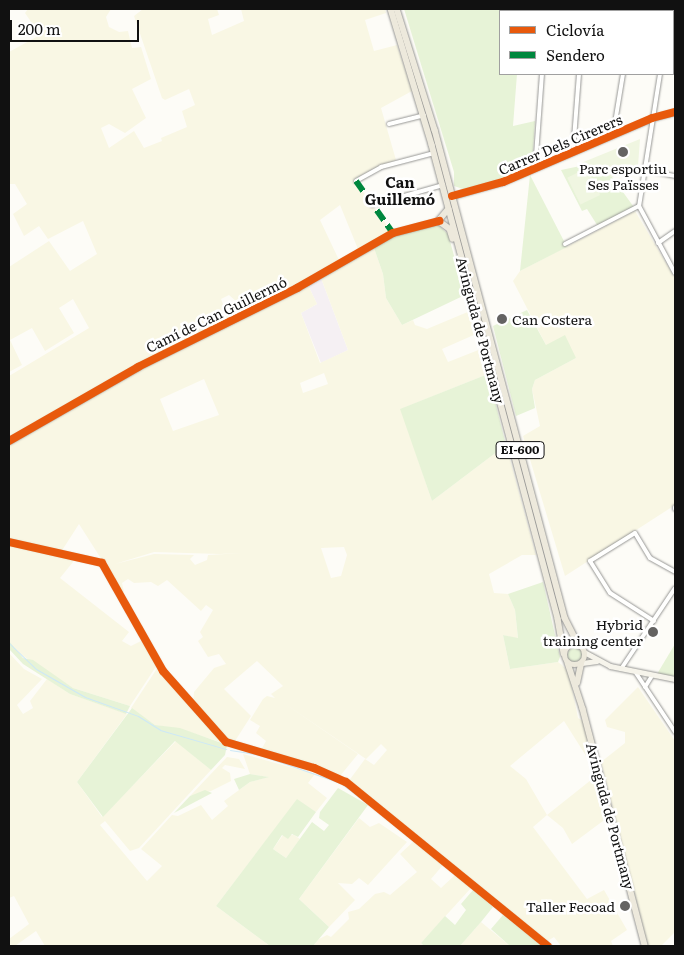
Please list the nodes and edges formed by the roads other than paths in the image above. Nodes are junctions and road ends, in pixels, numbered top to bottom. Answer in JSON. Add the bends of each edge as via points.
{"nodes":[{"id":1,"x":391,"y":9,"type":"edge"},
{"id":2,"x":398,"y":9,"type":"edge"},
{"id":3,"x":542,"y":75,"type":"edge"},
{"id":4,"x":579,"y":75,"type":"edge"},
{"id":5,"x":623,"y":75,"type":"edge"},
{"id":6,"x":660,"y":75,"type":"edge"},
{"id":7,"x":675,"y":112,"type":"edge"},
{"id":8,"x":424,"y":115,"type":"junction"},
{"id":9,"x":652,"y":118,"type":"junction"},
{"id":10,"x":389,"y":124,"type":"dead end"},
{"id":11,"x":613,"y":135,"type":"junction"},
{"id":12,"x":434,"y":152,"type":"junction"},
{"id":13,"x":573,"y":152,"type":"junction"},
{"id":14,"x":535,"y":169,"type":"junction"},
{"id":15,"x":644,"y":170,"type":"junction"},
{"id":16,"x":675,"y":176,"type":"edge"},
{"id":17,"x":356,"y":180,"type":"dead end"},
{"id":18,"x":442,"y":185,"type":"junction"},
{"id":19,"x":452,"y":196,"type":"junction"},
{"id":20,"x":372,"y":205,"type":"dead end"},
{"id":21,"x":638,"y":206,"type":"junction"},
{"id":22,"x":449,"y":209,"type":"junction"},
{"id":23,"x":439,"y":221,"type":"junction"},
{"id":24,"x":675,"y":231,"type":"edge"},
{"id":25,"x":566,"y":244,"type":"dead end"},
{"id":26,"x":658,"y":244,"type":"junction"},
{"id":27,"x":675,"y":273,"type":"edge"},
{"id":28,"x":472,"y":295,"type":"junction"},
{"id":29,"x":9,"y":441,"type":"edge"},
{"id":30,"x":9,"y":542,"type":"edge"},
{"id":31,"x":675,"y":572,"type":"edge"},
{"id":32,"x":675,"y":588,"type":"edge"},
{"id":33,"x":654,"y":621,"type":"junction"},
{"id":34,"x":579,"y":646,"type":"junction"},
{"id":35,"x":584,"y":652,"type":"junction"},
{"id":36,"x":564,"y":653,"type":"junction"},
{"id":37,"x":598,"y":661,"type":"junction"},
{"id":38,"x":568,"y":663,"type":"junction"},
{"id":39,"x":581,"y":664,"type":"junction"},
{"id":40,"x":621,"y":669,"type":"junction"},
{"id":41,"x":636,"y":673,"type":"junction"},
{"id":42,"x":652,"y":676,"type":"junction"},
{"id":43,"x":675,"y":679,"type":"edge"},
{"id":44,"x":576,"y":685,"type":"junction"},
{"id":45,"x":645,"y":687,"type":"junction"},
{"id":46,"x":675,"y":732,"type":"edge"},
{"id":47,"x":548,"y":946,"type":"edge"},
{"id":48,"x":646,"y":946,"type":"edge"}],
"edges":[{"from":1,"to":8,"type":"main road","name":"Avinguda de Portmany","number":"EI-600"},
{"from":2,"to":19,"type":"main road","name":"Avinguda de Portmany","number":"EI-600"},
{"from":3,"to":14,"type":"street"},
{"from":4,"to":13,"type":"street"},
{"from":5,"to":11,"type":"street"},
{"from":6,"to":9,"type":"street"},
{"from":7,"to":9,"type":"street","name":"Carrer Dels Cirerers"},
{"from":8,"to":10,"type":"street"},
{"from":8,"to":12,"type":"main road","name":"Avinguda de Portmany","number":"EI-600"},
{"from":9,"to":11,"type":"street","name":"Carrer Dels Cirerers"},
{"from":9,"to":15,"type":"street"},
{"from":11,"to":13,"type":"street","name":"Carrer Dels Cirerers"},
{"from":12,"to":17,"type":"street","via":[[381,167]]},
{"from":12,"to":18,"type":"main road","name":"Avinguda de Portmany","number":"EI-600"},
{"from":13,"to":14,"type":"street","name":"Carrer Dels Cirerers"},
{"from":14,"to":19,"type":"street","name":"Carrer Dels Cirerers"},
{"from":15,"to":16,"type":"street"},
{"from":15,"to":21,"type":"street"},
{"from":18,"to":20,"type":"street"},
{"from":18,"to":22,"type":"main road","name":"Avinguda de Portmany","number":"EI-600"},
{"from":19,"to":34,"type":"main road","name":"Avinguda de Portmany","number":"EI-600","via":[[565,618]]},
{"from":21,"to":25,"type":"street"},
{"from":21,"to":26,"type":"street"},
{"from":22,"to":23,"type":"main road"},
{"from":22,"to":28,"type":"main road","name":"Avinguda de Portmany","number":"EI-600"},
{"from":23,"to":28,"type":"main road","via":[[450,229]]},
{"from":23,"to":29,"type":"street","name":"Camí de Can Guillermó","via":[[393,233],[297,288],[138,366]]},
{"from":24,"to":26,"type":"street"},
{"from":26,"to":27,"type":"street"},
{"from":28,"to":36,"type":"main road","name":"Avinguda de Portmany","number":"EI-600"},
{"from":30,"to":47,"type":"street","via":[[102,563],[163,671],[226,742],[314,768],[346,782]]},
{"from":31,"to":33,"type":"street","via":[[650,558],[634,533],[590,561],[610,593]]},
{"from":32,"to":33,"type":"street"},
{"from":33,"to":40,"type":"street"},
{"from":34,"to":35,"type":"main road","number":"EI-600"},
{"from":34,"to":36,"type":"main road","via":[[570,646]]},
{"from":35,"to":37,"type":"street"},
{"from":35,"to":39,"type":"main road","number":"EI-600"},
{"from":36,"to":38,"type":"main road","number":"EI-600"},
{"from":37,"to":39,"type":"street"},
{"from":37,"to":40,"type":"street"},
{"from":38,"to":39,"type":"main road"},
{"from":38,"to":44,"type":"main road","name":"Avinguda de Portmany","number":"EI-600"},
{"from":39,"to":44,"type":"main road","name":"Avinguda de Portmany","number":"EI-600"},
{"from":40,"to":41,"type":"street"},
{"from":41,"to":42,"type":"street"},
{"from":41,"to":45,"type":"street"},
{"from":42,"to":43,"type":"street"},
{"from":42,"to":45,"type":"street"},
{"from":44,"to":48,"type":"main road","name":"Avinguda de Portmany","number":"EI-600"},
{"from":45,"to":46,"type":"street"}]}
